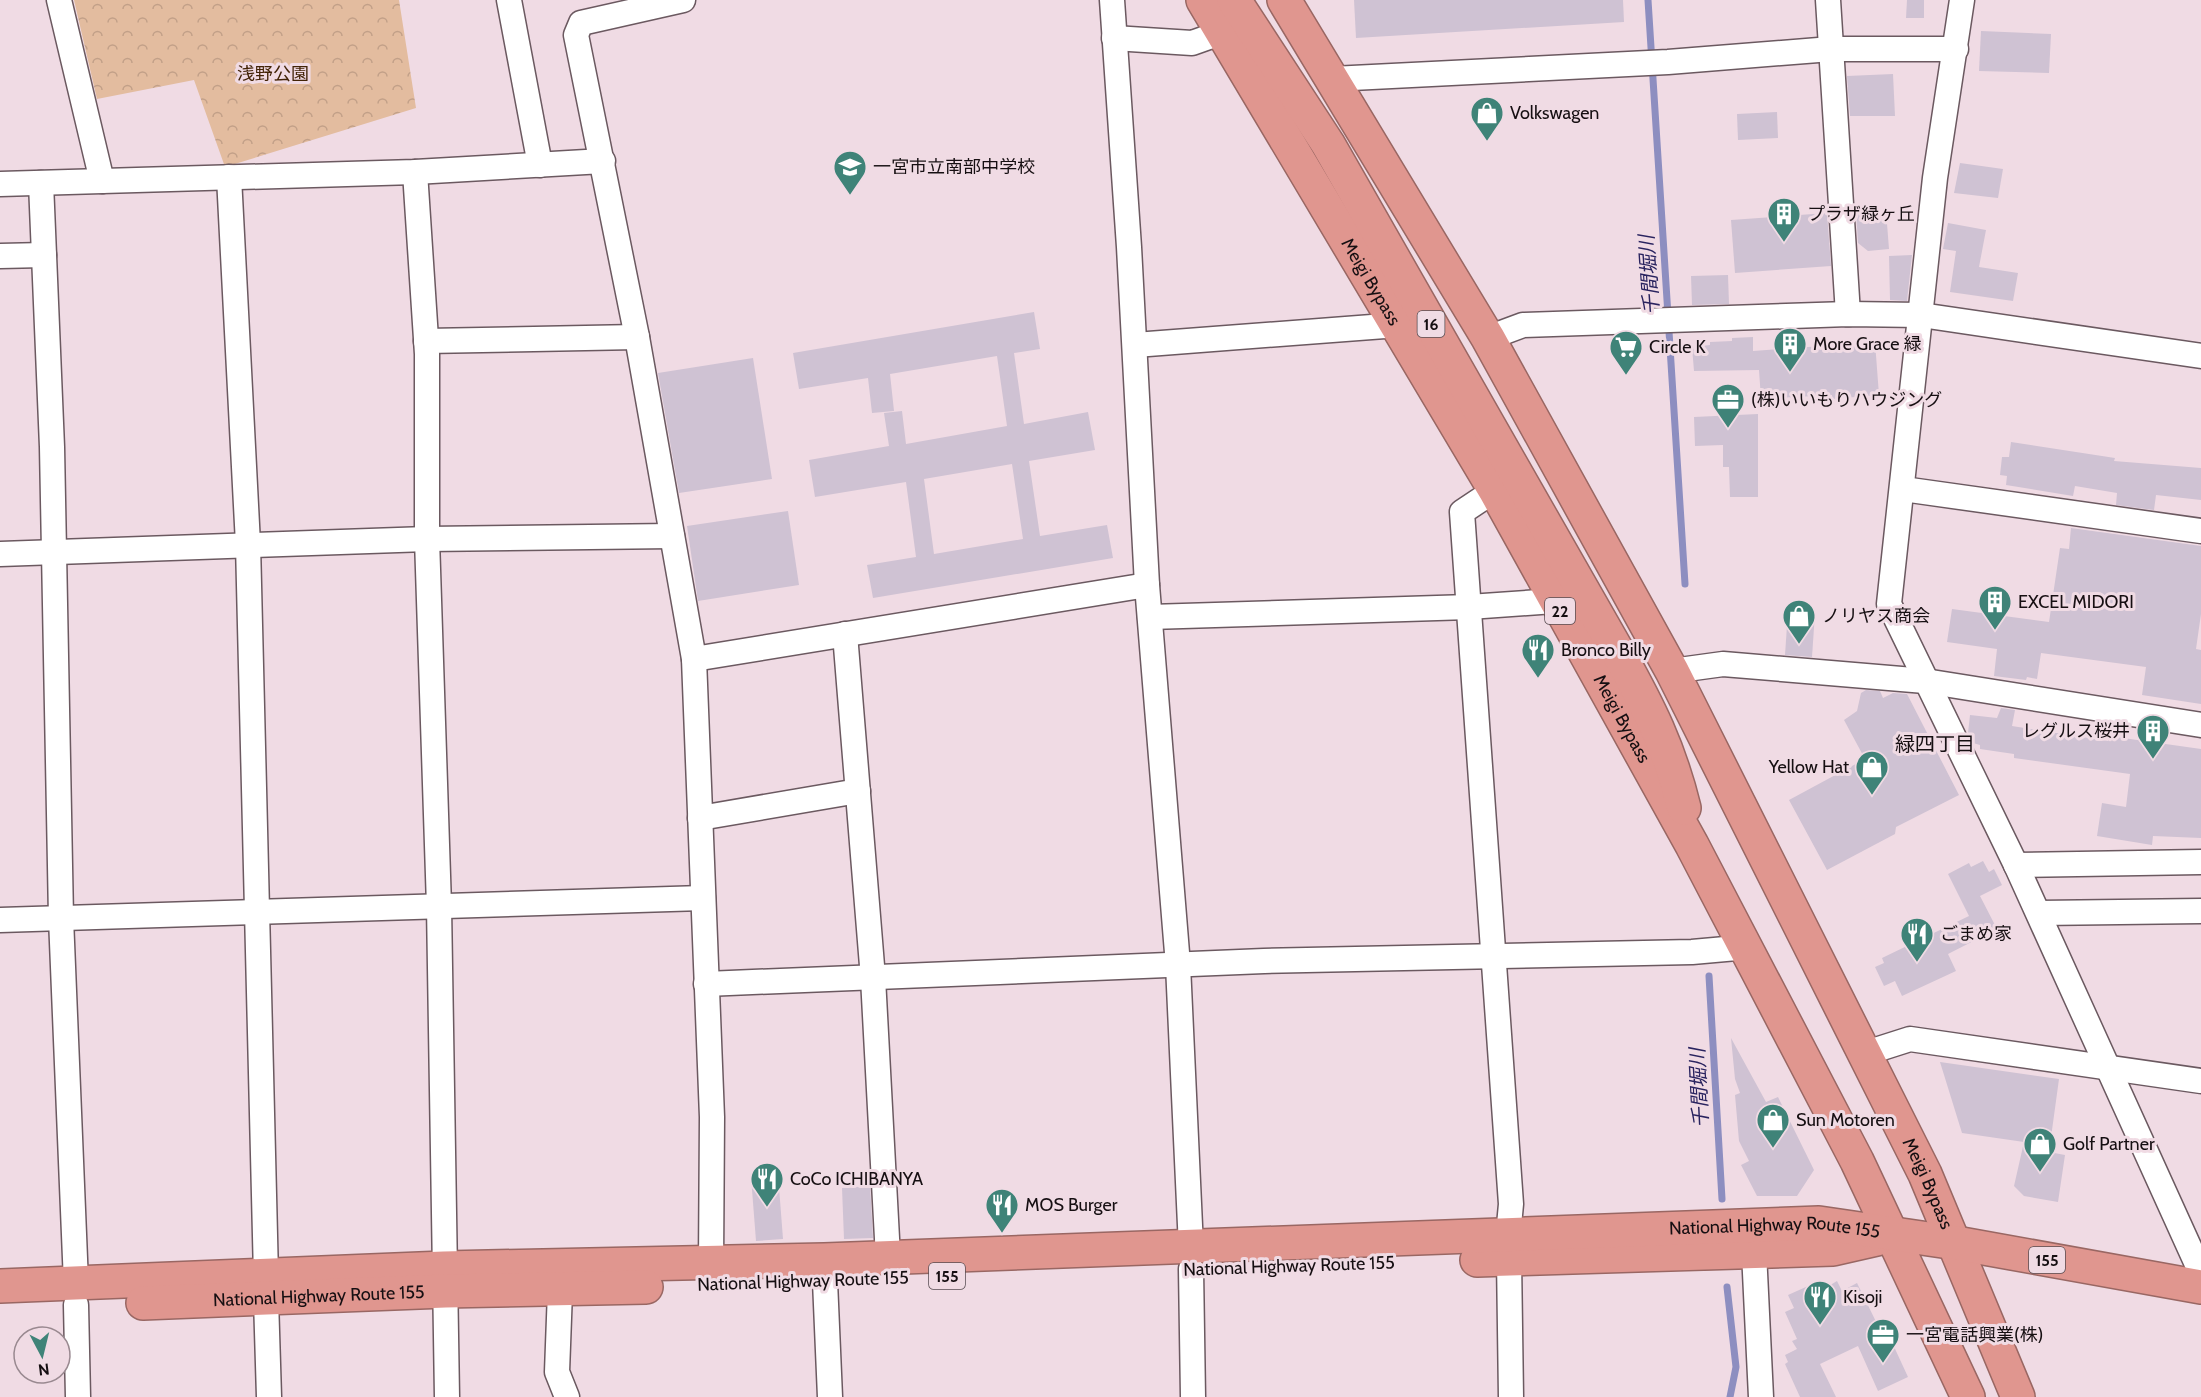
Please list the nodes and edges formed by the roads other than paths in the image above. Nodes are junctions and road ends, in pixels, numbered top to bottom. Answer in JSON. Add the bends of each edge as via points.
{"nodes":[{"id":1,"x":59,"y":0,"type":"edge"},
{"id":2,"x":508,"y":0,"type":"edge"},
{"id":3,"x":1112,"y":0,"type":"edge"},
{"id":4,"x":1203,"y":0,"type":"edge"},
{"id":5,"x":1234,"y":0,"type":"edge"},
{"id":6,"x":1284,"y":0,"type":"edge"},
{"id":7,"x":1827,"y":0,"type":"edge"},
{"id":8,"x":1962,"y":0,"type":"edge"},
{"id":9,"x":673,"y":1,"type":"edge"},
{"id":10,"x":1223,"y":32,"type":"junction"},
{"id":11,"x":1114,"y":38,"type":"junction"},
{"id":12,"x":1831,"y":49,"type":"junction"},
{"id":13,"x":1956,"y":49,"type":"junction"},
{"id":14,"x":1332,"y":80,"type":"junction"},
{"id":15,"x":603,"y":161,"type":"junction"},
{"id":16,"x":540,"y":165,"type":"junction"},
{"id":17,"x":415,"y":172,"type":"junction"},
{"id":18,"x":229,"y":177,"type":"junction"},
{"id":19,"x":102,"y":182,"type":"junction"},
{"id":20,"x":41,"y":183,"type":"junction"},
{"id":21,"x":0,"y":184,"type":"edge"},
{"id":22,"x":44,"y":255,"type":"junction"},
{"id":23,"x":0,"y":256,"type":"edge"},
{"id":24,"x":1848,"y":314,"type":"junction"},
{"id":25,"x":1921,"y":315,"type":"junction"},
{"id":26,"x":1398,"y":325,"type":"junction"},
{"id":27,"x":637,"y":337,"type":"junction"},
{"id":28,"x":1488,"y":338,"type":"junction"},
{"id":29,"x":426,"y":341,"type":"junction"},
{"id":30,"x":1135,"y":345,"type":"junction"},
{"id":31,"x":2201,"y":356,"type":"edge"},
{"id":32,"x":1903,"y":489,"type":"junction"},
{"id":33,"x":1494,"y":490,"type":"junction"},
{"id":34,"x":2201,"y":531,"type":"edge"},
{"id":35,"x":672,"y":536,"type":"junction"},
{"id":36,"x":427,"y":539,"type":"junction"},
{"id":37,"x":248,"y":544,"type":"junction"},
{"id":38,"x":54,"y":553,"type":"junction"},
{"id":39,"x":0,"y":554,"type":"edge"},
{"id":40,"x":1147,"y":585,"type":"junction"},
{"id":41,"x":1554,"y":601,"type":"junction"},
{"id":42,"x":1469,"y":607,"type":"junction"},
{"id":43,"x":1150,"y":617,"type":"junction"},
{"id":44,"x":845,"y":634,"type":"junction"},
{"id":45,"x":694,"y":659,"type":"junction"},
{"id":46,"x":1672,"y":671,"type":"junction"},
{"id":47,"x":1925,"y":681,"type":"junction"},
{"id":48,"x":2201,"y":725,"type":"edge"},
{"id":49,"x":858,"y":791,"type":"junction"},
{"id":50,"x":700,"y":818,"type":"junction"},
{"id":51,"x":1692,"y":845,"type":"junction"},
{"id":52,"x":2201,"y":862,"type":"edge"},
{"id":53,"x":2016,"y":865,"type":"junction"},
{"id":54,"x":703,"y":898,"type":"junction"},
{"id":55,"x":439,"y":906,"type":"junction"},
{"id":56,"x":2201,"y":910,"type":"edge"},
{"id":57,"x":257,"y":911,"type":"junction"},
{"id":58,"x":2038,"y":913,"type":"junction"},
{"id":59,"x":61,"y":918,"type":"junction"},
{"id":60,"x":0,"y":920,"type":"edge"},
{"id":61,"x":1748,"y":947,"type":"junction"},
{"id":62,"x":1493,"y":956,"type":"junction"},
{"id":63,"x":1178,"y":965,"type":"junction"},
{"id":64,"x":873,"y":978,"type":"junction"},
{"id":65,"x":706,"y":984,"type":"junction"},
{"id":66,"x":1863,"y":1053,"type":"junction"},
{"id":67,"x":2109,"y":1066,"type":"junction"},
{"id":68,"x":2201,"y":1081,"type":"edge"},
{"id":69,"x":1893,"y":1236,"type":"junction"},
{"id":70,"x":1956,"y":1243,"type":"junction"},
{"id":71,"x":1508,"y":1248,"type":"junction"},
{"id":72,"x":1754,"y":1252,"type":"junction"},
{"id":73,"x":888,"y":1257,"type":"junction"},
{"id":74,"x":1191,"y":1258,"type":"junction"},
{"id":75,"x":711,"y":1263,"type":"junction"},
{"id":76,"x":2201,"y":1273,"type":"edge"},
{"id":77,"x":444,"y":1280,"type":"junction"},
{"id":78,"x":825,"y":1281,"type":"junction"},
{"id":79,"x":0,"y":1286,"type":"edge"},
{"id":80,"x":266,"y":1287,"type":"junction"},
{"id":81,"x":2201,"y":1287,"type":"edge"},
{"id":82,"x":560,"y":1291,"type":"junction"},
{"id":83,"x":76,"y":1294,"type":"junction"},
{"id":84,"x":0,"y":1307,"type":"edge"},
{"id":85,"x":2000,"y":1357,"type":"junction"},
{"id":86,"x":78,"y":1397,"type":"edge"},
{"id":87,"x":269,"y":1397,"type":"edge"},
{"id":88,"x":447,"y":1397,"type":"edge"},
{"id":89,"x":567,"y":1397,"type":"edge"},
{"id":90,"x":830,"y":1397,"type":"edge"},
{"id":91,"x":1193,"y":1397,"type":"edge"},
{"id":92,"x":1511,"y":1397,"type":"edge"},
{"id":93,"x":1761,"y":1397,"type":"edge"},
{"id":94,"x":1968,"y":1397,"type":"edge"},
{"id":95,"x":2018,"y":1397,"type":"edge"},
{"id":96,"x":2041,"y":1397,"type":"edge"}],
"edges":[{"from":1,"to":19,"type":"street"},
{"from":2,"to":16,"type":"street"},
{"from":3,"to":11,"type":"street"},
{"from":4,"to":10,"type":"highway","name":"Meigi Bypass","number":"22"},
{"from":5,"to":51,"type":"highway","number":"16","via":[[1328,144],[1653,716],[1673,763]]},
{"from":6,"to":14,"type":"highway","name":"Meigi Bypass"},
{"from":7,"to":12,"type":"street"},
{"from":8,"to":13,"type":"street"},
{"from":9,"to":15,"type":"street","via":[[581,23],[576,35]]},
{"from":10,"to":11,"type":"street","via":[[1192,43]]},
{"from":10,"to":26,"type":"highway","name":"Meigi Bypass","number":"22"},
{"from":11,"to":30,"type":"street"},
{"from":12,"to":13,"type":"street"},
{"from":12,"to":14,"type":"street"},
{"from":12,"to":24,"type":"street"},
{"from":13,"to":25,"type":"street","via":[[1935,178]]},
{"from":14,"to":28,"type":"highway","name":"Meigi Bypass"},
{"from":15,"to":16,"type":"street"},
{"from":15,"to":27,"type":"street"},
{"from":16,"to":17,"type":"street"},
{"from":17,"to":18,"type":"street"},
{"from":17,"to":29,"type":"street"},
{"from":18,"to":19,"type":"street"},
{"from":18,"to":37,"type":"street"},
{"from":19,"to":20,"type":"street"},
{"from":20,"to":21,"type":"street"},
{"from":20,"to":22,"type":"street"},
{"from":22,"to":23,"type":"street"},
{"from":22,"to":38,"type":"street"},
{"from":24,"to":25,"type":"street"},
{"from":24,"to":28,"type":"street","via":[[1523,325]]},
{"from":25,"to":31,"type":"street"},
{"from":25,"to":32,"type":"street"},
{"from":26,"to":30,"type":"street"},
{"from":26,"to":33,"type":"highway","name":"Meigi Bypass","number":"22"},
{"from":27,"to":29,"type":"street"},
{"from":27,"to":35,"type":"street"},
{"from":28,"to":46,"type":"highway","name":"Meigi Bypass"},
{"from":29,"to":36,"type":"street"},
{"from":30,"to":40,"type":"street"},
{"from":32,"to":34,"type":"street"},
{"from":32,"to":47,"type":"street","via":[[1889,604]]},
{"from":33,"to":41,"type":"highway","name":"Meigi Bypass","number":"22"},
{"from":33,"to":42,"type":"street","via":[[1462,512]]},
{"from":35,"to":36,"type":"street"},
{"from":35,"to":45,"type":"street"},
{"from":36,"to":37,"type":"street"},
{"from":36,"to":55,"type":"street"},
{"from":37,"to":38,"type":"street"},
{"from":37,"to":57,"type":"street"},
{"from":38,"to":39,"type":"street"},
{"from":38,"to":59,"type":"street"},
{"from":40,"to":43,"type":"street"},
{"from":40,"to":44,"type":"street"},
{"from":41,"to":42,"type":"street"},
{"from":41,"to":51,"type":"highway","name":"Meigi Bypass","number":"22"},
{"from":42,"to":43,"type":"street"},
{"from":42,"to":62,"type":"street"},
{"from":43,"to":63,"type":"street"},
{"from":44,"to":45,"type":"street"},
{"from":44,"to":49,"type":"street"},
{"from":45,"to":50,"type":"street"},
{"from":46,"to":47,"type":"street","via":[[1723,664]]},
{"from":46,"to":66,"type":"highway","name":"Meigi Bypass"},
{"from":47,"to":48,"type":"street"},
{"from":47,"to":53,"type":"street"},
{"from":49,"to":50,"type":"street"},
{"from":49,"to":64,"type":"street"},
{"from":50,"to":54,"type":"street"},
{"from":51,"to":61,"type":"highway","name":"Meigi Bypass","number":"22"},
{"from":52,"to":53,"type":"street"},
{"from":53,"to":58,"type":"street"},
{"from":54,"to":55,"type":"street"},
{"from":54,"to":65,"type":"street"},
{"from":55,"to":57,"type":"street"},
{"from":55,"to":77,"type":"street"},
{"from":56,"to":58,"type":"street"},
{"from":57,"to":59,"type":"street"},
{"from":57,"to":80,"type":"street"},
{"from":58,"to":67,"type":"street"},
{"from":59,"to":60,"type":"street"},
{"from":59,"to":83,"type":"street"},
{"from":61,"to":62,"type":"street","via":[[1692,952]]},
{"from":61,"to":69,"type":"highway","name":"Meigi Bypass","number":"22"},
{"from":62,"to":63,"type":"street"},
{"from":62,"to":71,"type":"street","via":[[1511,1204]]},
{"from":63,"to":64,"type":"street"},
{"from":63,"to":74,"type":"street"},
{"from":64,"to":65,"type":"street"},
{"from":64,"to":73,"type":"street"},
{"from":65,"to":75,"type":"street","via":[[712,1117]]},
{"from":66,"to":67,"type":"street","via":[[1910,1039]]},
{"from":66,"to":70,"type":"highway","name":"Meigi Bypass"},
{"from":67,"to":68,"type":"street"},
{"from":67,"to":76,"type":"street"},
{"from":69,"to":70,"type":"highway","name":"National Highway Route 155","number":"155"},
{"from":69,"to":71,"type":"highway","name":"National Highway Route 155","number":"155","via":[[1819,1223]]},
{"from":69,"to":72,"type":"highway","name":"National Highway Route 155","number":"155","via":[[1833,1249]]},
{"from":69,"to":94,"type":"highway","name":"Meigi Bypass","number":"22"},
{"from":70,"to":81,"type":"highway","name":"National Highway Route 155","number":"155"},
{"from":70,"to":85,"type":"highway","name":"Meigi Bypass"},
{"from":71,"to":72,"type":"highway","name":"National Highway Route 155","number":"155"},
{"from":71,"to":74,"type":"highway","name":"National Highway Route 155","number":"155"},
{"from":71,"to":92,"type":"street"},
{"from":72,"to":93,"type":"street"},
{"from":73,"to":74,"type":"highway","name":"National Highway Route 155","number":"155"},
{"from":73,"to":75,"type":"highway","name":"National Highway Route 155","number":"155"},
{"from":74,"to":78,"type":"highway","name":"National Highway Route 155","number":"155"},
{"from":74,"to":91,"type":"street"},
{"from":75,"to":77,"type":"highway","name":"National Highway Route 155","number":"155"},
{"from":77,"to":80,"type":"highway","name":"National Highway Route 155","number":"155"},
{"from":77,"to":82,"type":"highway","name":"National Highway Route 155","number":"155"},
{"from":77,"to":88,"type":"street"},
{"from":78,"to":82,"type":"highway","name":"National Highway Route 155","number":"155"},
{"from":78,"to":90,"type":"street"},
{"from":79,"to":83,"type":"highway","name":"National Highway Route 155","number":"155"},
{"from":80,"to":83,"type":"highway","name":"National Highway Route 155","number":"155"},
{"from":80,"to":87,"type":"street"},
{"from":82,"to":89,"type":"street","via":[[557,1372]]},
{"from":83,"to":84,"type":"highway","name":"National Highway Route 155","number":"155"},
{"from":83,"to":86,"type":"street"},
{"from":85,"to":95,"type":"highway","name":"Meigi Bypass"},
{"from":85,"to":96,"type":"highway"}]}
